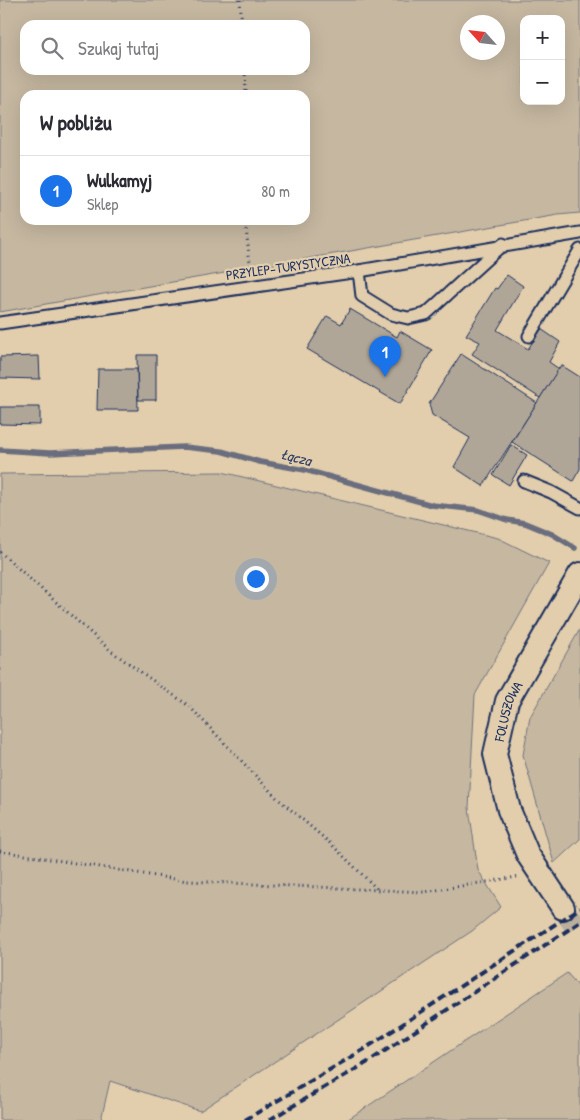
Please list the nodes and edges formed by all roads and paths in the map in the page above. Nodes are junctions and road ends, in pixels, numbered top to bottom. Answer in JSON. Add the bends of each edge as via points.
{"nodes":[{"id":1,"x":240,"y":0,"type":"edge"},
{"id":2,"x":242,"y":20,"type":"edge"},
{"id":3,"x":245,"y":75,"type":"edge"},
{"id":4,"x":246,"y":90,"type":"edge"},
{"id":5,"x":246,"y":225,"type":"edge"},
{"id":6,"x":580,"y":233,"type":"edge"},
{"id":7,"x":503,"y":244,"type":"junction"},
{"id":8,"x":580,"y":250,"type":"edge"},
{"id":9,"x":358,"y":271,"type":"junction"},
{"id":10,"x":253,"y":286,"type":"junction"},
{"id":11,"x":0,"y":324,"type":"edge"},
{"id":12,"x":529,"y":336,"type":"dead end"},
{"id":13,"x":524,"y":481,"type":"dead end"},
{"id":14,"x":580,"y":508,"type":"edge"},
{"id":15,"x":0,"y":552,"type":"edge"},
{"id":16,"x":580,"y":574,"type":"edge"},
{"id":17,"x":0,"y":851,"type":"edge"},
{"id":18,"x":540,"y":873,"type":"junction"},
{"id":19,"x":378,"y":890,"type":"junction"},
{"id":20,"x":563,"y":908,"type":"tunnel mouth"}],
"edges":[{"from":1,"to":2,"type":"path"},
{"from":3,"to":4,"type":"path"},
{"from":5,"to":10,"type":"path"},
{"from":6,"to":7,"type":"lane","name":"PRZYLEP-TURYSTYCZNA"},
{"from":7,"to":9,"type":"lane","name":"PRZYLEP-TURYSTYCZNA"},
{"from":7,"to":9,"type":"lane","via":[[426,314],[408,318],[391,314],[362,296]]},
{"from":8,"to":12,"type":"lane"},
{"from":9,"to":10,"type":"lane","name":"PRZYLEP-TURYSTYCZNA"},
{"from":10,"to":11,"type":"lane","name":"PRZYLEP-TURYSTYCZNA"},
{"from":13,"to":14,"type":"lane"},
{"from":15,"to":19,"type":"path","via":[[111,651],[189,706],[277,798]]},
{"from":16,"to":18,"type":"street","name":"FOLUSZOWA","via":[[507,701],[495,754],[508,810],[528,855]]},
{"from":17,"to":19,"type":"path","via":[[186,881]]},
{"from":18,"to":19,"type":"path","via":[[424,892]]},
{"from":18,"to":20,"type":"street","name":"FOLUSZOWA"}]}
